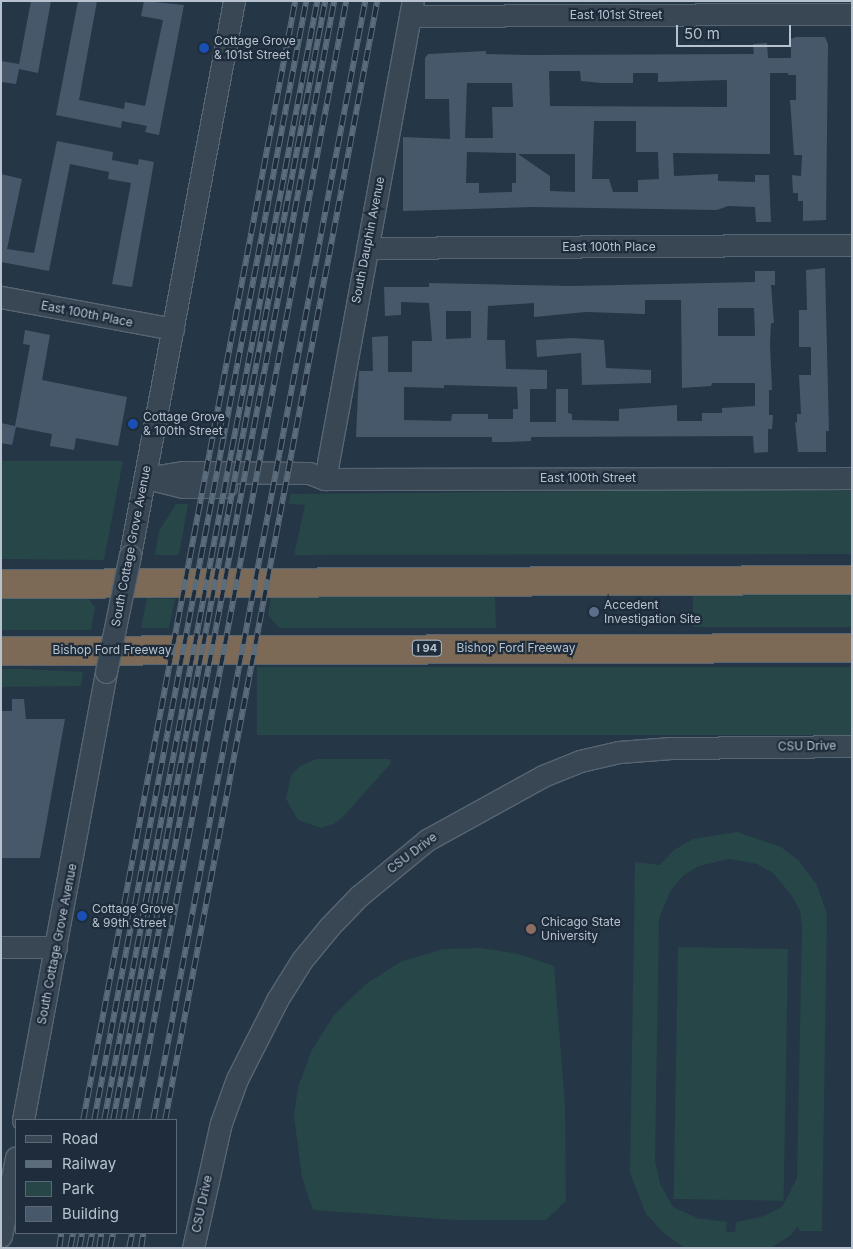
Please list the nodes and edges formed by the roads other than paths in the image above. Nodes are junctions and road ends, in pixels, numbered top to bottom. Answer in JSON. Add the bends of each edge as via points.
{"nodes":[{"id":1,"x":234,"y":1,"type":"edge"},
{"id":2,"x":412,"y":8,"type":"edge"},
{"id":3,"x":852,"y":14,"type":"edge"},
{"id":4,"x":852,"y":245,"type":"edge"},
{"id":5,"x":367,"y":248,"type":"junction"},
{"id":6,"x":1,"y":297,"type":"edge"},
{"id":7,"x":173,"y":329,"type":"junction"},
{"id":8,"x":145,"y":478,"type":"junction"},
{"id":9,"x":852,"y":478,"type":"edge"},
{"id":10,"x":324,"y":479,"type":"junction"},
{"id":11,"x":1,"y":570,"type":"edge"},
{"id":12,"x":852,"y":580,"type":"edge"},
{"id":13,"x":358,"y":582,"type":"junction"},
{"id":14,"x":1,"y":584,"type":"edge"},
{"id":15,"x":852,"y":648,"type":"edge"},
{"id":16,"x":1,"y":651,"type":"edge"},
{"id":17,"x":852,"y":746,"type":"edge"},
{"id":18,"x":1,"y":947,"type":"edge"},
{"id":19,"x":56,"y":947,"type":"junction"},
{"id":20,"x":23,"y":1119,"type":"edge"},
{"id":21,"x":10,"y":1170,"type":"edge"},
{"id":22,"x":1,"y":1236,"type":"edge"},
{"id":23,"x":193,"y":1248,"type":"edge"}],
"edges":[{"from":1,"to":7,"type":"street","name":"South Cottage Grove Avenue"},
{"from":2,"to":3,"type":"street","name":"East 101st Street"},
{"from":2,"to":5,"type":"street","name":"South Dauphin Avenue"},
{"from":4,"to":5,"type":"street","name":"East 100th Place"},
{"from":5,"to":10,"type":"street","name":"South Dauphin Avenue"},
{"from":6,"to":7,"type":"street","name":"East 100th Place"},
{"from":7,"to":8,"type":"street","name":"South Cottage Grove Avenue"},
{"from":8,"to":10,"type":"street","name":"East 100th Street","via":[[183,472],[309,473]]},
{"from":8,"to":19,"type":"street","name":"South Cottage Grove Avenue","bridge":true},
{"from":9,"to":10,"type":"street","name":"East 100th Street"},
{"from":11,"to":13,"type":"highway","via":[[284,570]]},
{"from":12,"to":13,"type":"highway"},
{"from":13,"to":14,"type":"highway"},
{"from":15,"to":16,"type":"highway","name":"Bishop Ford Freeway","number":"I 94"},
{"from":17,"to":23,"type":"street","name":"CSU Drive","via":[[672,748],[619,752],[580,761],[543,776],[427,840],[359,896],[302,960],[277,1000],[241,1070],[224,1114]]},
{"from":18,"to":19,"type":"street"},
{"from":19,"to":20,"type":"street","name":"South Cottage Grove Avenue"},
{"from":21,"to":22,"type":"street"}]}
